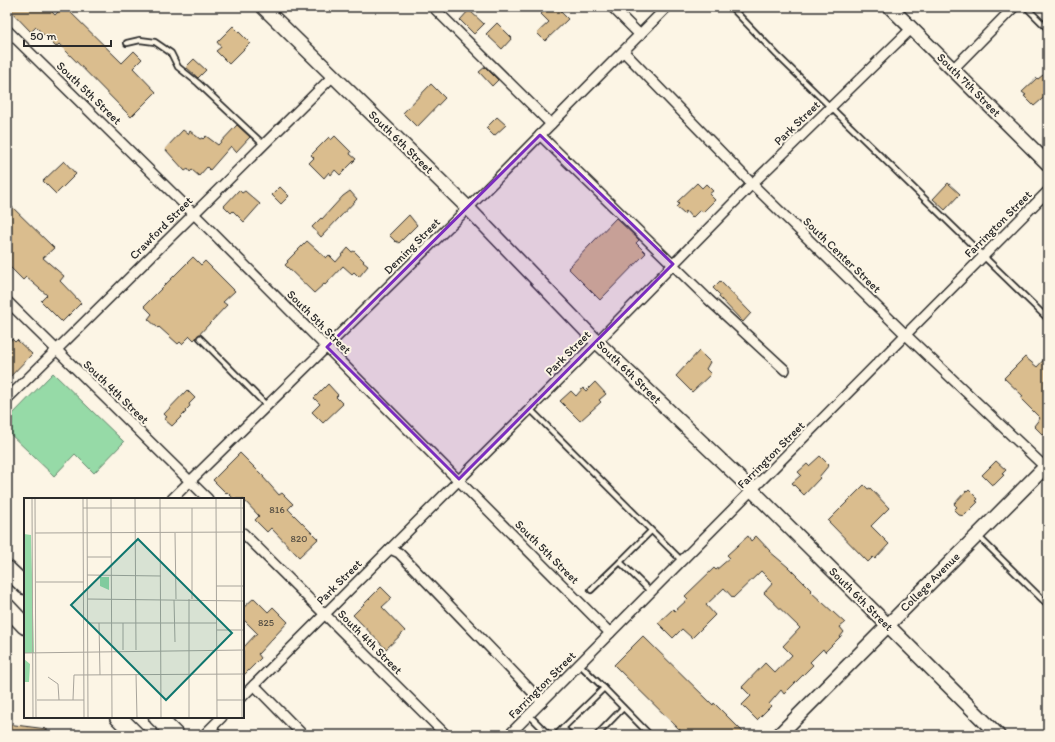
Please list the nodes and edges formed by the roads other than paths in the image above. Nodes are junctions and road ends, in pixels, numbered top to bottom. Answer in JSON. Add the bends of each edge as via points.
{"nodes":[{"id":1,"x":263,"y":7,"type":"edge"},
{"id":2,"x":433,"y":7,"type":"edge"},
{"id":3,"x":612,"y":7,"type":"edge"},
{"id":4,"x":667,"y":7,"type":"edge"},
{"id":5,"x":731,"y":7,"type":"edge"},
{"id":6,"x":890,"y":7,"type":"edge"},
{"id":7,"x":1014,"y":7,"type":"edge"},
{"id":8,"x":1026,"y":7,"type":"edge"},
{"id":9,"x":912,"y":28,"type":"junction"},
{"id":10,"x":1048,"y":28,"type":"edge"},
{"id":11,"x":7,"y":30,"type":"edge"},
{"id":12,"x":640,"y":35,"type":"junction"},
{"id":13,"x":127,"y":44,"type":"dead end"},
{"id":14,"x":624,"y":52,"type":"junction"},
{"id":15,"x":953,"y":69,"type":"junction"},
{"id":16,"x":333,"y":76,"type":"junction"},
{"id":17,"x":831,"y":107,"type":"junction"},
{"id":18,"x":550,"y":124,"type":"junction"},
{"id":19,"x":540,"y":135,"type":"junction"},
{"id":20,"x":263,"y":144,"type":"junction"},
{"id":21,"x":1048,"y":164,"type":"edge"},
{"id":22,"x":752,"y":184,"type":"junction"},
{"id":23,"x":1048,"y":191,"type":"edge"},
{"id":24,"x":468,"y":208,"type":"junction"},
{"id":25,"x":194,"y":213,"type":"junction"},
{"id":26,"x":983,"y":256,"type":"junction"},
{"id":27,"x":673,"y":264,"type":"junction"},
{"id":28,"x":7,"y":301,"type":"edge"},
{"id":29,"x":1048,"y":319,"type":"edge"},
{"id":30,"x":906,"y":335,"type":"junction"},
{"id":31,"x":200,"y":338,"type":"dead end"},
{"id":32,"x":597,"y":342,"type":"junction"},
{"id":33,"x":327,"y":347,"type":"junction"},
{"id":34,"x":56,"y":350,"type":"junction"},
{"id":35,"x":785,"y":370,"type":"dead end"},
{"id":36,"x":7,"y":399,"type":"edge"},
{"id":37,"x":268,"y":406,"type":"junction"},
{"id":38,"x":530,"y":409,"type":"junction"},
{"id":39,"x":1047,"y":467,"type":"edge"},
{"id":40,"x":459,"y":479,"type":"junction"},
{"id":41,"x":190,"y":481,"type":"junction"},
{"id":42,"x":753,"y":491,"type":"junction"},
{"id":43,"x":173,"y":498,"type":"edge"},
{"id":44,"x":207,"y":498,"type":"edge"},
{"id":45,"x":652,"y":531,"type":"junction"},
{"id":46,"x":244,"y":534,"type":"edge"},
{"id":47,"x":977,"y":535,"type":"junction"},
{"id":48,"x":390,"y":549,"type":"junction"},
{"id":49,"x":682,"y":561,"type":"junction"},
{"id":50,"x":620,"y":562,"type":"junction"},
{"id":51,"x":7,"y":569,"type":"edge"},
{"id":52,"x":24,"y":585,"type":"edge"},
{"id":53,"x":591,"y":590,"type":"dead end"},
{"id":54,"x":651,"y":592,"type":"junction"},
{"id":55,"x":1048,"y":605,"type":"edge"},
{"id":56,"x":7,"y":608,"type":"edge"},
{"id":57,"x":325,"y":614,"type":"junction"},
{"id":58,"x":24,"y":625,"type":"edge"},
{"id":59,"x":887,"y":625,"type":"junction"},
{"id":60,"x":610,"y":633,"type":"junction"},
{"id":61,"x":579,"y":664,"type":"junction"},
{"id":62,"x":254,"y":685,"type":"junction"},
{"id":63,"x":604,"y":688,"type":"junction"},
{"id":64,"x":244,"y":695,"type":"edge"},
{"id":65,"x":542,"y":702,"type":"junction"},
{"id":66,"x":623,"y":708,"type":"junction"},
{"id":67,"x":529,"y":715,"type":"junction"},
{"id":68,"x":119,"y":718,"type":"edge"},
{"id":69,"x":158,"y":718,"type":"edge"},
{"id":70,"x":216,"y":721,"type":"edge"},
{"id":71,"x":563,"y":728,"type":"junction"},
{"id":72,"x":136,"y":735,"type":"edge"},
{"id":73,"x":175,"y":735,"type":"edge"},
{"id":74,"x":204,"y":735,"type":"edge"},
{"id":75,"x":219,"y":735,"type":"edge"},
{"id":76,"x":303,"y":735,"type":"edge"},
{"id":77,"x":446,"y":735,"type":"edge"},
{"id":78,"x":509,"y":735,"type":"edge"},
{"id":79,"x":549,"y":735,"type":"edge"},
{"id":80,"x":556,"y":735,"type":"edge"},
{"id":81,"x":570,"y":735,"type":"edge"},
{"id":82,"x":597,"y":735,"type":"edge"},
{"id":83,"x":646,"y":735,"type":"edge"},
{"id":84,"x":779,"y":735,"type":"edge"},
{"id":85,"x":998,"y":735,"type":"edge"}],
"edges":[{"from":1,"to":16,"type":"street","name":"South 6th Street"},
{"from":2,"to":18,"type":"street"},
{"from":3,"to":12,"type":"street"},
{"from":4,"to":12,"type":"street","name":"Deming Street"},
{"from":5,"to":17,"type":"lane","via":[[777,56]]},
{"from":6,"to":9,"type":"street","name":"South 7th Street"},
{"from":7,"to":15,"type":"street"},
{"from":8,"to":10,"type":"lane"},
{"from":9,"to":15,"type":"street","name":"South 7th Street"},
{"from":9,"to":17,"type":"street","name":"Park Street"},
{"from":11,"to":25,"type":"street","name":"South 5th Street"},
{"from":12,"to":14,"type":"street","name":"Deming Street"},
{"from":13,"to":20,"type":"lane","via":[[140,40],[155,42],[171,53],[178,67]]},
{"from":14,"to":18,"type":"street","name":"Deming Street"},
{"from":14,"to":22,"type":"street","name":"South Center Street"},
{"from":15,"to":21,"type":"street","name":"South 7th Street"},
{"from":16,"to":20,"type":"street","name":"Crawford Street"},
{"from":16,"to":24,"type":"street","name":"South 6th Street"},
{"from":17,"to":22,"type":"street","name":"Park Street"},
{"from":17,"to":26,"type":"lane"},
{"from":18,"to":19,"type":"street","name":"Deming Street"},
{"from":19,"to":24,"type":"street","name":"Deming Street"},
{"from":19,"to":27,"type":"street"},
{"from":20,"to":25,"type":"street","name":"Crawford Street"},
{"from":22,"to":27,"type":"street","name":"Park Street"},
{"from":22,"to":30,"type":"street","name":"South Center Street"},
{"from":23,"to":26,"type":"street","name":"Farrington Street"},
{"from":24,"to":32,"type":"street","name":"South 6th Street"},
{"from":24,"to":33,"type":"street","name":"Deming Street"},
{"from":25,"to":33,"type":"street","name":"South 5th Street"},
{"from":25,"to":34,"type":"street","name":"Crawford Street"},
{"from":26,"to":29,"type":"lane"},
{"from":26,"to":30,"type":"street","name":"Farrington Street"},
{"from":27,"to":32,"type":"street","name":"Park Street"},
{"from":27,"to":35,"type":"street"},
{"from":28,"to":34,"type":"street","name":"South 4th Street"},
{"from":30,"to":39,"type":"street","name":"South Center Street"},
{"from":30,"to":42,"type":"street","name":"Farrington Street"},
{"from":31,"to":37,"type":"lane"},
{"from":32,"to":38,"type":"street","name":"Park Street"},
{"from":32,"to":42,"type":"street","name":"South 6th Street"},
{"from":33,"to":37,"type":"street","name":"Deming Street"},
{"from":33,"to":40,"type":"street","name":"South 5th Street"},
{"from":34,"to":36,"type":"street","name":"Crawford Street"},
{"from":34,"to":41,"type":"street","name":"South 4th Street"},
{"from":37,"to":41,"type":"street","name":"Deming Street"},
{"from":38,"to":40,"type":"street","name":"Park Street"},
{"from":38,"to":45,"type":"lane"},
{"from":39,"to":47,"type":"street","name":"College Avenue"},
{"from":40,"to":48,"type":"street","name":"Park Street"},
{"from":40,"to":60,"type":"street","name":"South 5th Street"},
{"from":41,"to":43,"type":"street","name":"Deming Street"},
{"from":41,"to":44,"type":"street","name":"South 4th Street"},
{"from":42,"to":49,"type":"street","name":"Farrington Street"},
{"from":42,"to":59,"type":"street","name":"South 6th Street"},
{"from":45,"to":49,"type":"lane"},
{"from":45,"to":50,"type":"lane"},
{"from":46,"to":57,"type":"street","name":"South 4th Street"},
{"from":47,"to":55,"type":"lane"},
{"from":47,"to":59,"type":"street","name":"College Avenue"},
{"from":48,"to":57,"type":"street","name":"Park Street"},
{"from":48,"to":65,"type":"street","via":[[399,553]]},
{"from":49,"to":54,"type":"street","name":"Farrington Street"},
{"from":50,"to":53,"type":"lane"},
{"from":50,"to":54,"type":"lane"},
{"from":51,"to":52,"type":"highway"},
{"from":54,"to":60,"type":"street","name":"Farrington Street"},
{"from":56,"to":58,"type":"highway"},
{"from":57,"to":62,"type":"street","name":"Park Street"},
{"from":57,"to":77,"type":"street","name":"South 4th Street"},
{"from":59,"to":84,"type":"street","name":"College Avenue"},
{"from":59,"to":85,"type":"street","name":"South 6th Street"},
{"from":60,"to":61,"type":"street","name":"Farrington Street"},
{"from":61,"to":63,"type":"lane"},
{"from":61,"to":65,"type":"street","name":"Farrington Street"},
{"from":62,"to":64,"type":"street","name":"Park Street"},
{"from":62,"to":76,"type":"street"},
{"from":63,"to":66,"type":"lane"},
{"from":63,"to":71,"type":"lane"},
{"from":65,"to":67,"type":"street","name":"Farrington Street"},
{"from":66,"to":82,"type":"lane"},
{"from":66,"to":83,"type":"lane","via":[[648,733]]},
{"from":67,"to":78,"type":"street","name":"Farrington Street"},
{"from":67,"to":79,"type":"lane"},
{"from":68,"to":72,"type":"highway"},
{"from":69,"to":73,"type":"highway"},
{"from":70,"to":74,"type":"street"},
{"from":70,"to":75,"type":"lane"},
{"from":71,"to":80,"type":"lane"},
{"from":71,"to":81,"type":"lane"}]}
